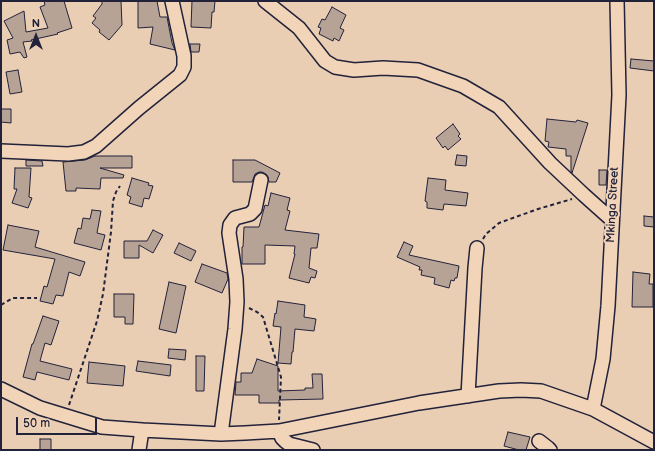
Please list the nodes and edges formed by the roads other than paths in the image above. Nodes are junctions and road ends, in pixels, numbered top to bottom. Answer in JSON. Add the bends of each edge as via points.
{"nodes":[{"id":1,"x":172,"y":1,"type":"edge"},
{"id":2,"x":265,"y":1,"type":"edge"},
{"id":3,"x":617,"y":1,"type":"edge"},
{"id":4,"x":1,"y":151,"type":"edge"},
{"id":5,"x":261,"y":180,"type":"dead end"},
{"id":6,"x":612,"y":220,"type":"junction"},
{"id":7,"x":476,"y":248,"type":"road end"},
{"id":8,"x":1,"y":389,"type":"edge"},
{"id":9,"x":468,"y":396,"type":"junction"},
{"id":10,"x":593,"y":409,"type":"junction"},
{"id":11,"x":142,"y":430,"type":"junction"},
{"id":12,"x":279,"y":431,"type":"junction"},
{"id":13,"x":221,"y":434,"type":"junction"},
{"id":14,"x":539,"y":442,"type":"dead end"},
{"id":15,"x":654,"y":442,"type":"edge"},
{"id":16,"x":139,"y":450,"type":"edge"},
{"id":17,"x":313,"y":450,"type":"edge"},
{"id":18,"x":550,"y":450,"type":"edge"}],
"edges":[{"from":1,"to":4,"type":"street","via":[[184,56],[184,67],[180,74],[96,146],[84,152],[68,154]]},
{"from":2,"to":6,"type":"street","via":[[299,28],[325,61],[335,67],[354,70],[418,70],[464,86],[499,107],[550,163]]},
{"from":3,"to":6,"type":"street","name":"Mkinga Street","via":[[619,95]]},
{"from":5,"to":13,"type":"street","via":[[255,209],[250,214],[235,218],[230,225],[237,302]]},
{"from":6,"to":10,"type":"street","name":"Mkinga Street","via":[[603,359]]},
{"from":7,"to":9,"type":"street"},
{"from":8,"to":11,"type":"street","via":[[40,408],[102,427]]},
{"from":9,"to":10,"type":"street","via":[[499,391],[541,391]]},
{"from":9,"to":12,"type":"street","via":[[419,403]]},
{"from":10,"to":15,"type":"street"},
{"from":11,"to":13,"type":"street"},
{"from":11,"to":16,"type":"street"},
{"from":12,"to":13,"type":"street"},
{"from":12,"to":17,"type":"street","via":[[285,442]]},
{"from":14,"to":18,"type":"street"}]}
